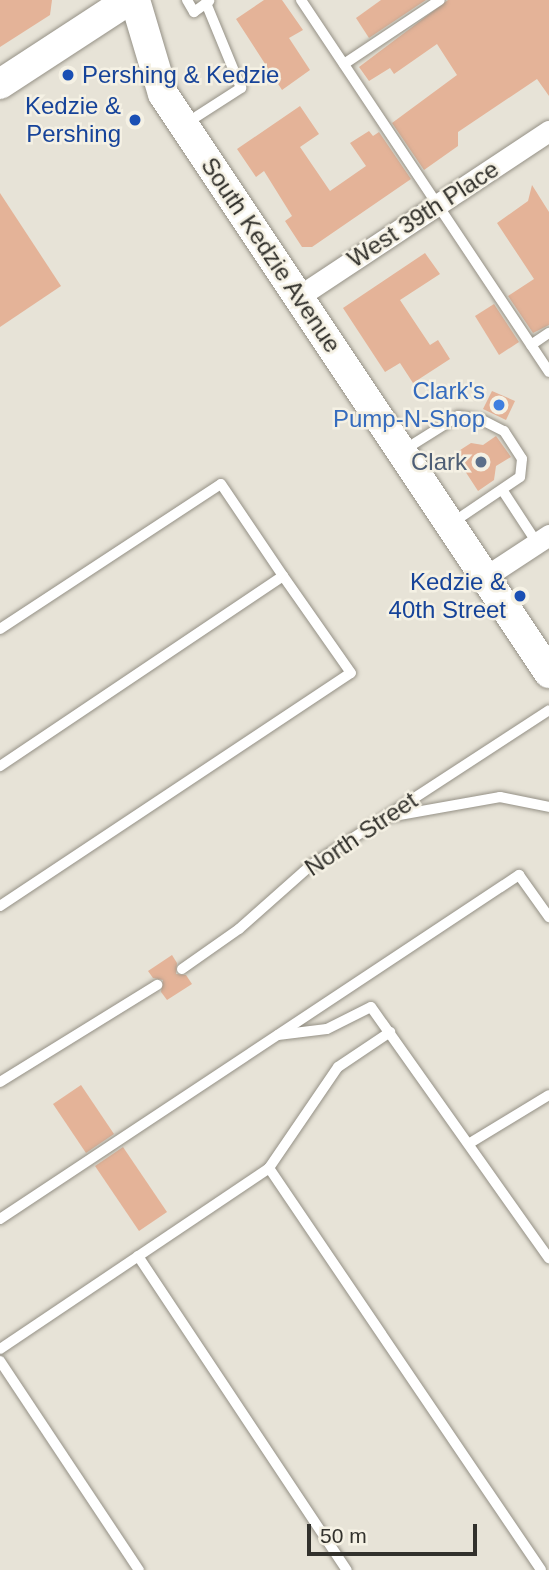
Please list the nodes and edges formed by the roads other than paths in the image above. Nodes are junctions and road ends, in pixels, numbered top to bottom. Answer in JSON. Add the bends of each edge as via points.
{"nodes":[{"id":1,"x":129,"y":0,"type":"edge"},
{"id":2,"x":135,"y":0,"type":"edge"},
{"id":3,"x":187,"y":0,"type":"edge"},
{"id":4,"x":301,"y":0,"type":"edge"},
{"id":5,"x":440,"y":0,"type":"edge"},
{"id":6,"x":208,"y":2,"type":"edge"},
{"id":7,"x":344,"y":64,"type":"junction"},
{"id":8,"x":0,"y":84,"type":"edge"},
{"id":9,"x":184,"y":124,"type":"junction"},
{"id":10,"x":549,"y":131,"type":"edge"},
{"id":11,"x":437,"y":205,"type":"junction"},
{"id":12,"x":298,"y":296,"type":"junction"},
{"id":13,"x":549,"y":333,"type":"edge"},
{"id":14,"x":531,"y":345,"type":"junction"},
{"id":15,"x":549,"y":372,"type":"edge"},
{"id":16,"x":401,"y":452,"type":"junction"},
{"id":17,"x":503,"y":491,"type":"junction"},
{"id":18,"x":450,"y":524,"type":"junction"},
{"id":19,"x":543,"y":539,"type":"edge"},
{"id":20,"x":283,"y":576,"type":"junction"},
{"id":21,"x":485,"y":577,"type":"junction"},
{"id":22,"x":0,"y":629,"type":"edge"},
{"id":23,"x":549,"y":673,"type":"edge"},
{"id":24,"x":549,"y":710,"type":"edge"},
{"id":25,"x":0,"y":766,"type":"edge"},
{"id":26,"x":549,"y":807,"type":"edge"},
{"id":27,"x":382,"y":819,"type":"junction"},
{"id":28,"x":0,"y":906,"type":"edge"},
{"id":29,"x":549,"y":917,"type":"edge"},
{"id":30,"x":182,"y":969,"type":"dead end"},
{"id":31,"x":157,"y":985,"type":"dead end"},
{"id":32,"x":390,"y":1032,"type":"junction"},
{"id":33,"x":275,"y":1035,"type":"junction"},
{"id":34,"x":0,"y":1082,"type":"edge"},
{"id":35,"x":549,"y":1094,"type":"edge"},
{"id":36,"x":470,"y":1143,"type":"junction"},
{"id":37,"x":269,"y":1168,"type":"junction"},
{"id":38,"x":0,"y":1219,"type":"edge"},
{"id":39,"x":138,"y":1256,"type":"junction"},
{"id":40,"x":549,"y":1258,"type":"edge"},
{"id":41,"x":0,"y":1349,"type":"edge"},
{"id":42,"x":0,"y":1361,"type":"edge"},
{"id":43,"x":139,"y":1570,"type":"edge"},
{"id":44,"x":347,"y":1570,"type":"edge"},
{"id":45,"x":541,"y":1570,"type":"edge"}],
"edges":[{"from":1,"to":8,"type":"main road"},
{"from":2,"to":9,"type":"main road","name":"South Kedzie Avenue","via":[[163,93]]},
{"from":3,"to":6,"type":"lane","via":[[194,12]]},
{"from":4,"to":7,"type":"lane"},
{"from":5,"to":7,"type":"lane"},
{"from":6,"to":9,"type":"lane","via":[[241,88]]},
{"from":7,"to":11,"type":"lane"},
{"from":9,"to":12,"type":"main road","name":"South Kedzie Avenue"},
{"from":10,"to":11,"type":"street","name":"West 39th Place"},
{"from":11,"to":12,"type":"street","name":"West 39th Place"},
{"from":11,"to":14,"type":"lane"},
{"from":12,"to":16,"type":"main road","name":"South Kedzie Avenue"},
{"from":13,"to":14,"type":"lane"},
{"from":14,"to":15,"type":"lane"},
{"from":16,"to":17,"type":"lane","via":[[458,416],[482,420],[504,431],[522,459],[520,477]]},
{"from":16,"to":18,"type":"main road","name":"South Kedzie Avenue"},
{"from":17,"to":18,"type":"lane"},
{"from":17,"to":19,"type":"lane"},
{"from":18,"to":21,"type":"main road","name":"South Kedzie Avenue"},
{"from":19,"to":21,"type":"street"},
{"from":20,"to":22,"type":"lane","via":[[221,484]]},
{"from":20,"to":25,"type":"lane"},
{"from":20,"to":28,"type":"lane","via":[[351,673]]},
{"from":21,"to":23,"type":"main road","name":"South Kedzie Avenue"},
{"from":24,"to":27,"type":"lane","name":"North Street"},
{"from":26,"to":27,"type":"lane","via":[[500,797]]},
{"from":27,"to":30,"type":"lane","name":"North Street","via":[[310,866],[239,929]]},
{"from":29,"to":33,"type":"lane","via":[[519,875]]},
{"from":31,"to":34,"type":"lane"},
{"from":32,"to":33,"type":"lane","via":[[371,1007],[327,1029]]},
{"from":32,"to":36,"type":"lane"},
{"from":32,"to":37,"type":"lane","via":[[338,1067]]},
{"from":33,"to":38,"type":"lane"},
{"from":35,"to":36,"type":"lane"},
{"from":36,"to":40,"type":"lane"},
{"from":37,"to":39,"type":"lane"},
{"from":37,"to":45,"type":"lane"},
{"from":39,"to":41,"type":"lane"},
{"from":39,"to":44,"type":"lane"},
{"from":42,"to":43,"type":"lane"}]}
